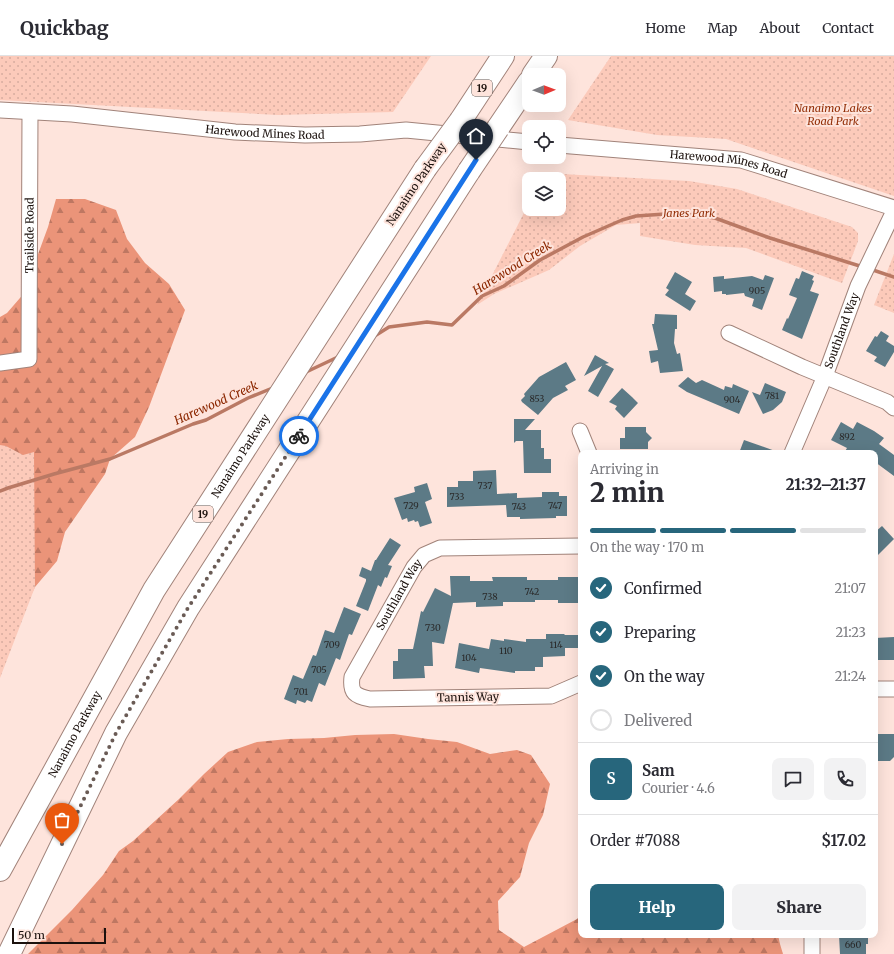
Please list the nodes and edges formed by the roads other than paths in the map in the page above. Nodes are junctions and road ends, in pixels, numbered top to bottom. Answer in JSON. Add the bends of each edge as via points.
{"nodes":[{"id":1,"x":503,"y":56,"type":"edge"},
{"id":2,"x":546,"y":56,"type":"edge"},
{"id":3,"x":538,"y":68,"type":"edge"},
{"id":4,"x":522,"y":92,"type":"edge"},
{"id":5,"x":0,"y":110,"type":"edge"},
{"id":6,"x":30,"y":112,"type":"junction"},
{"id":7,"x":522,"y":141,"type":"edge"},
{"id":8,"x":566,"y":146,"type":"edge"},
{"id":9,"x":894,"y":209,"type":"edge"},
{"id":10,"x":729,"y":333,"type":"dead end"},
{"id":11,"x":0,"y":363,"type":"edge"},
{"id":12,"x":825,"y":376,"type":"junction"},
{"id":13,"x":894,"y":408,"type":"edge"},
{"id":14,"x":580,"y":431,"type":"dead end"},
{"id":15,"x":588,"y":450,"type":"edge"},
{"id":16,"x":793,"y":450,"type":"edge"},
{"id":17,"x":578,"y":546,"type":"edge"},
{"id":18,"x":578,"y":684,"type":"edge"},
{"id":19,"x":894,"y":689,"type":"edge"},
{"id":20,"x":878,"y":690,"type":"edge"},
{"id":21,"x":354,"y":692,"type":"joint"},
{"id":22,"x":0,"y":870,"type":"edge"},
{"id":23,"x":812,"y":938,"type":"edge"},
{"id":24,"x":9,"y":954,"type":"edge"},
{"id":25,"x":812,"y":954,"type":"edge"}],
"edges":[{"from":1,"to":22,"type":"highway","name":"Nanaimo Parkway","number":"19","bridge":true,"via":[[461,120],[424,169],[154,590]]},
{"from":2,"to":3,"type":"highway"},
{"from":4,"to":24,"type":"highway","bridge":true,"via":[[468,171],[188,608],[116,733]]},
{"from":5,"to":6,"type":"street","name":"Harewood Mines Road"},
{"from":6,"to":7,"type":"street","name":"Harewood Mines Road","via":[[72,114],[235,132],[306,135],[406,130]]},
{"from":6,"to":11,"type":"street","name":"Trailside Road","via":[[29,359]]},
{"from":8,"to":9,"type":"street","name":"Harewood Mines Road","via":[[741,160]]},
{"from":9,"to":12,"type":"street","name":"Southland Way","via":[[858,286]]},
{"from":10,"to":12,"type":"street"},
{"from":12,"to":13,"type":"street","via":[[887,402]]},
{"from":12,"to":16,"type":"street","name":"Southland Way"},
{"from":14,"to":15,"type":"street"},
{"from":17,"to":21,"type":"street","name":"Southland Way","via":[[440,548],[424,555],[414,567],[352,677],[351,685]]},
{"from":18,"to":21,"type":"street","name":"Tannis Way","via":[[551,696],[370,698]]},
{"from":19,"to":20,"type":"street"},
{"from":23,"to":25,"type":"street"}]}
